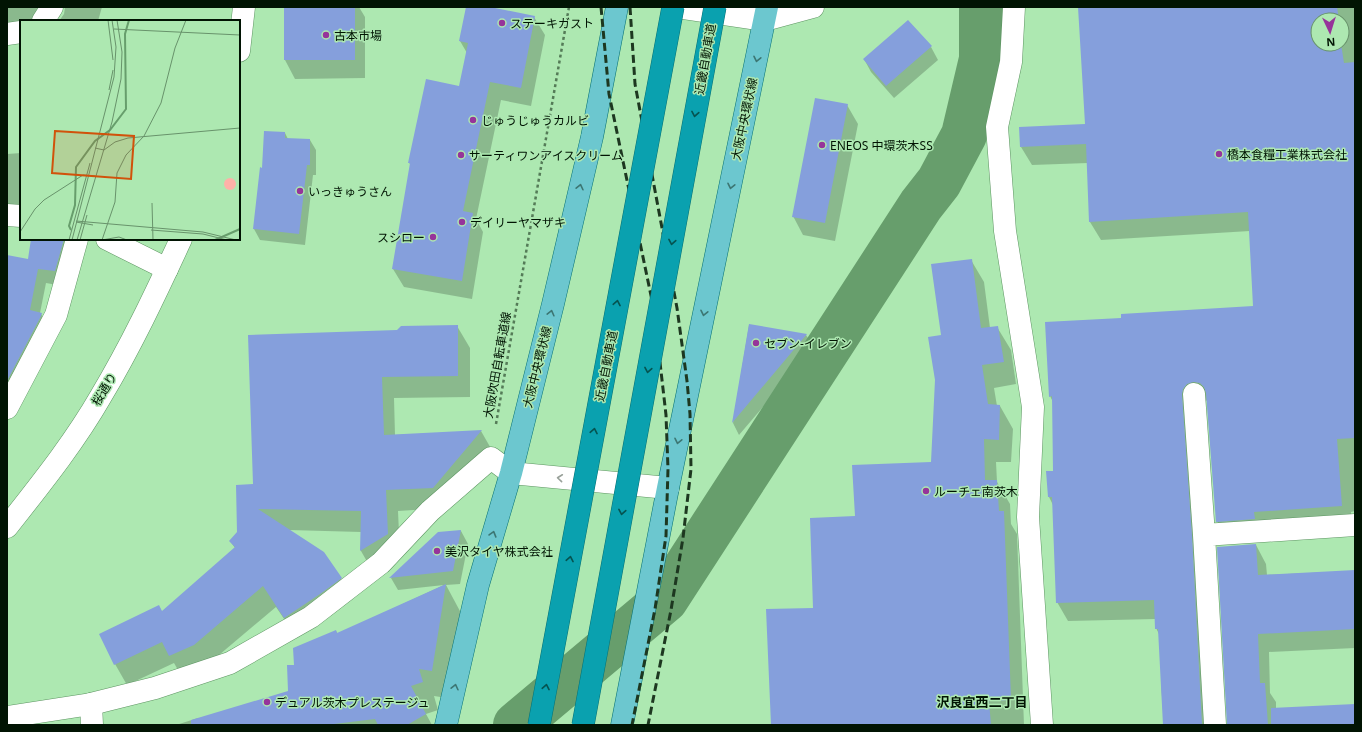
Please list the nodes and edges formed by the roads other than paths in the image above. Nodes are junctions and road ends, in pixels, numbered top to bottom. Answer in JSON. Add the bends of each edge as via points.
{"nodes":[{"id":1,"x":52,"y":7,"type":"edge"},
{"id":2,"x":244,"y":7,"type":"edge"},
{"id":3,"x":617,"y":7,"type":"edge"},
{"id":4,"x":673,"y":7,"type":"edge"},
{"id":5,"x":677,"y":7,"type":"edge"},
{"id":6,"x":715,"y":7,"type":"edge"},
{"id":7,"x":813,"y":7,"type":"edge"},
{"id":8,"x":1014,"y":7,"type":"edge"},
{"id":9,"x":766,"y":14,"type":"edge"},
{"id":10,"x":44,"y":20,"type":"edge"},
{"id":11,"x":20,"y":32,"type":"edge"},
{"id":12,"x":7,"y":34,"type":"edge"},
{"id":13,"x":240,"y":42,"type":"edge"},
{"id":14,"x":7,"y":215,"type":"edge"},
{"id":15,"x":20,"y":216,"type":"edge"},
{"id":16,"x":76,"y":240,"type":"edge"},
{"id":17,"x":109,"y":240,"type":"edge"},
{"id":18,"x":181,"y":240,"type":"edge"},
{"id":19,"x":167,"y":269,"type":"junction"},
{"id":20,"x":1194,"y":394,"type":"dead end"},
{"id":21,"x":7,"y":408,"type":"edge"},
{"id":22,"x":511,"y":473,"type":"junction"},
{"id":23,"x":668,"y":488,"type":"junction"},
{"id":24,"x":1355,"y":525,"type":"edge"},
{"id":25,"x":7,"y":527,"type":"edge"},
{"id":26,"x":1204,"y":535,"type":"junction"},
{"id":27,"x":92,"y":714,"type":"edge"},
{"id":28,"x":7,"y":717,"type":"edge"},
{"id":29,"x":446,"y":725,"type":"edge"},
{"id":30,"x":538,"y":725,"type":"edge"},
{"id":31,"x":583,"y":725,"type":"edge"},
{"id":32,"x":622,"y":725,"type":"edge"},
{"id":33,"x":1042,"y":725,"type":"edge"},
{"id":34,"x":1215,"y":725,"type":"edge"}],
"edges":[{"from":1,"to":10,"type":"street"},
{"from":2,"to":13,"type":"street"},
{"from":22,"to":3,"type":"main road","name":"大阪中央環状線","one_way":true,"via":[[554,304],[590,145]]},
{"from":30,"to":4,"type":"highway","name":"近畿自動車道","one_way":true,"bridge":true},
{"from":5,"to":9,"type":"street"},
{"from":6,"to":31,"type":"highway","name":"近畿自動車道","one_way":true,"bridge":true},
{"from":7,"to":9,"type":"street"},
{"from":8,"to":33,"type":"street","via":[[1011,62],[997,127],[1005,231],[1033,407],[1028,517]]},
{"from":9,"to":23,"type":"main road","name":"大阪中央環状線","one_way":true},
{"from":11,"to":12,"type":"street"},
{"from":14,"to":15,"type":"street"},
{"from":16,"to":21,"type":"street","via":[[56,315]]},
{"from":17,"to":19,"type":"street"},
{"from":18,"to":19,"type":"street","name":"桜通り"},
{"from":19,"to":25,"type":"street","name":"桜通り","via":[[143,322],[101,397],[60,458]]},
{"from":20,"to":26,"type":"street"},
{"from":23,"to":22,"type":"street","one_way":true},
{"from":22,"to":27,"type":"street","via":[[490,458],[430,511],[381,564],[311,617],[230,663],[155,688]]},
{"from":29,"to":22,"type":"main road","name":"大阪中央環状線","one_way":true,"via":[[478,585]]},
{"from":23,"to":32,"type":"main road","name":"大阪中央環状線"},
{"from":24,"to":26,"type":"street"},
{"from":26,"to":34,"type":"street"},
{"from":27,"to":28,"type":"street"}]}
